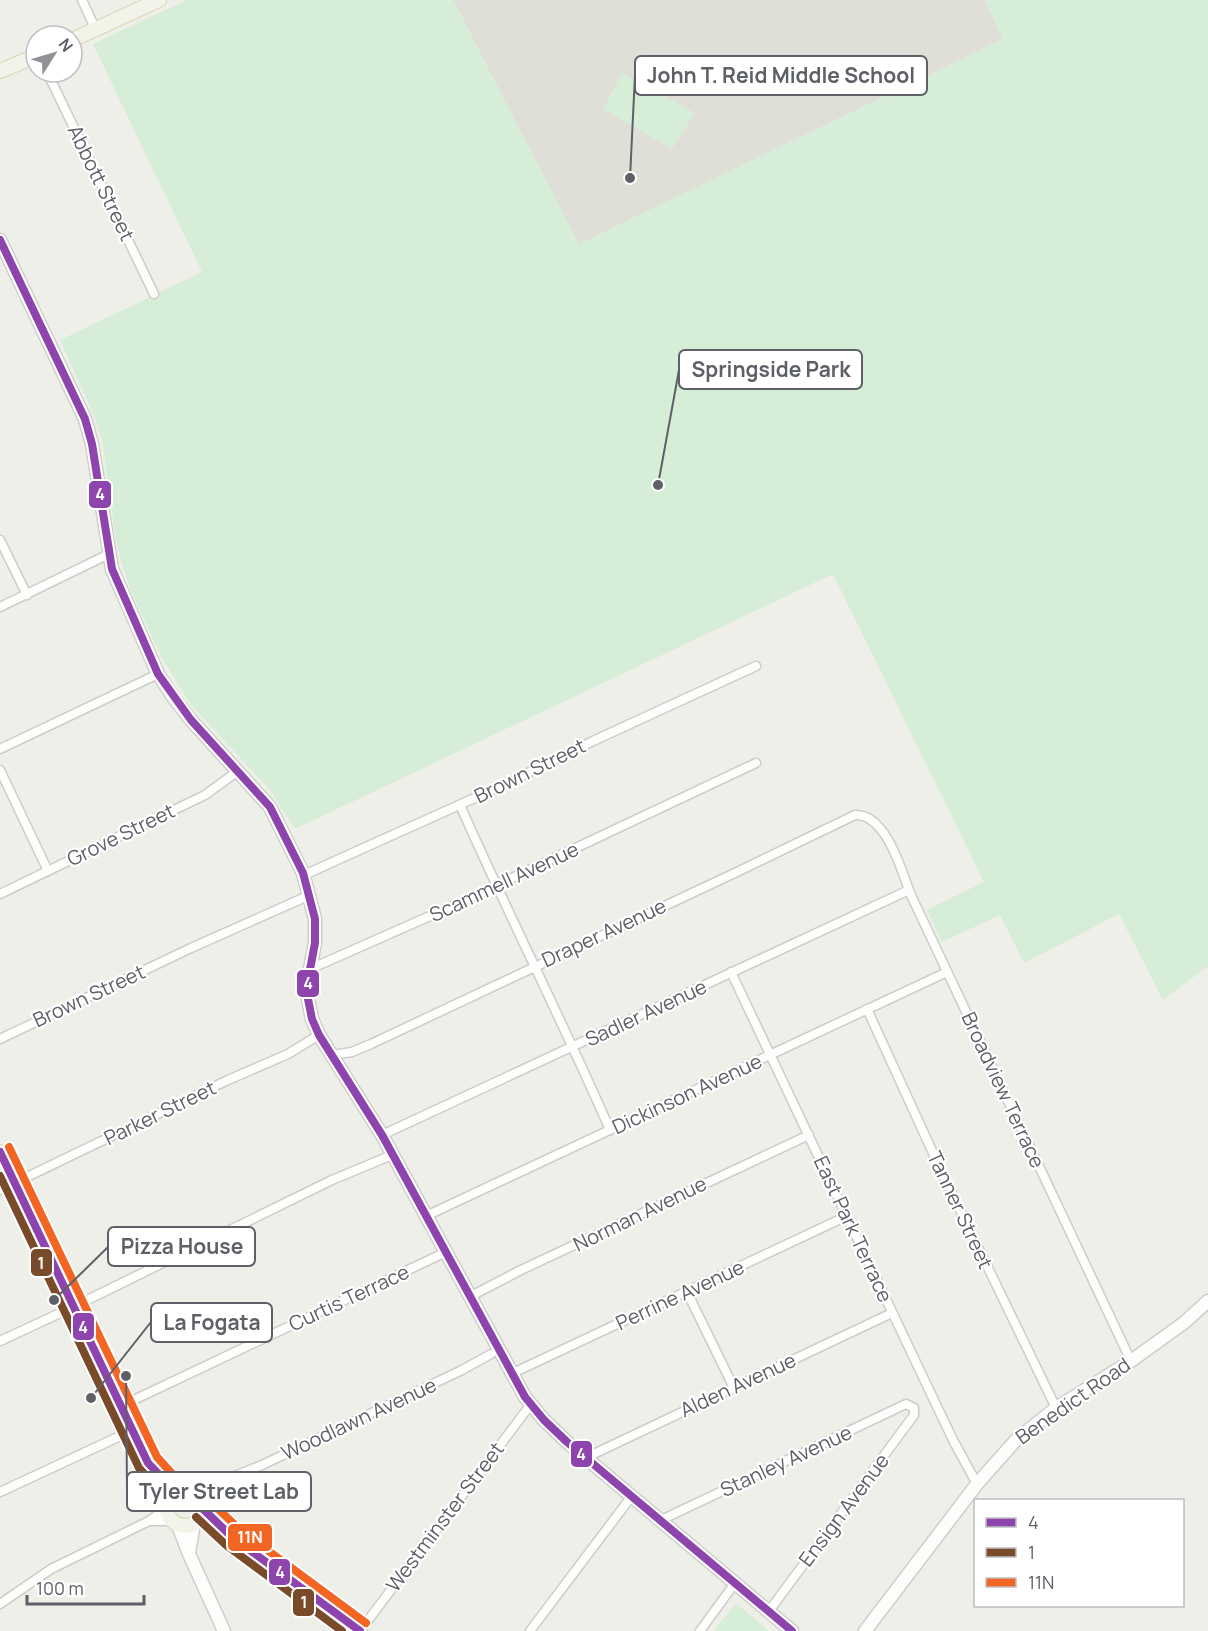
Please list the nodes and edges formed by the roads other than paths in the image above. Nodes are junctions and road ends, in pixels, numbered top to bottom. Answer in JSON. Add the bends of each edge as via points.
{"nodes":[{"id":1,"x":82,"y":0,"type":"edge"},
{"id":2,"x":159,"y":0,"type":"edge"},
{"id":3,"x":96,"y":30,"type":"junction"},
{"id":4,"x":84,"y":35,"type":"edge"},
{"id":5,"x":24,"y":61,"type":"edge"},
{"id":6,"x":0,"y":71,"type":"edge"},
{"id":7,"x":53,"y":84,"type":"edge"},
{"id":8,"x":0,"y":240,"type":"edge"},
{"id":9,"x":154,"y":294,"type":"dead end"},
{"id":10,"x":0,"y":540,"type":"edge"},
{"id":11,"x":109,"y":554,"type":"junction"},
{"id":12,"x":27,"y":595,"type":"junction"},
{"id":13,"x":0,"y":607,"type":"edge"},
{"id":14,"x":756,"y":666,"type":"dead end"},
{"id":15,"x":158,"y":674,"type":"junction"},
{"id":16,"x":0,"y":748,"type":"edge"},
{"id":17,"x":756,"y":763,"type":"dead end"},
{"id":18,"x":0,"y":770,"type":"edge"},
{"id":19,"x":238,"y":771,"type":"junction"},
{"id":20,"x":460,"y":805,"type":"junction"},
{"id":21,"x":874,"y":821,"type":"joint"},
{"id":22,"x":48,"y":871,"type":"junction"},
{"id":23,"x":304,"y":875,"type":"junction"},
{"id":24,"x":496,"y":885,"type":"junction"},
{"id":25,"x":909,"y":890,"type":"junction"},
{"id":26,"x":0,"y":894,"type":"edge"},
{"id":27,"x":310,"y":895,"type":"junction"},
{"id":28,"x":536,"y":965,"type":"junction"},
{"id":29,"x":310,"y":969,"type":"junction"},
{"id":30,"x":731,"y":972,"type":"junction"},
{"id":31,"x":947,"y":972,"type":"junction"},
{"id":32,"x":867,"y":1009,"type":"junction"},
{"id":33,"x":320,"y":1035,"type":"junction"},
{"id":34,"x":0,"y":1039,"type":"edge"},
{"id":35,"x":574,"y":1046,"type":"junction"},
{"id":36,"x":332,"y":1055,"type":"junction"},
{"id":37,"x":771,"y":1055,"type":"junction"},
{"id":38,"x":610,"y":1130,"type":"junction"},
{"id":39,"x":382,"y":1135,"type":"junction"},
{"id":40,"x":809,"y":1135,"type":"junction"},
{"id":41,"x":0,"y":1152,"type":"edge"},
{"id":42,"x":392,"y":1155,"type":"junction"},
{"id":43,"x":15,"y":1183,"type":"junction"},
{"id":44,"x":0,"y":1190,"type":"edge"},
{"id":45,"x":426,"y":1216,"type":"junction"},
{"id":46,"x":847,"y":1216,"type":"junction"},
{"id":47,"x":446,"y":1252,"type":"junction"},
{"id":48,"x":687,"y":1292,"type":"junction"},
{"id":49,"x":471,"y":1296,"type":"junction"},
{"id":50,"x":1208,"y":1301,"type":"edge"},
{"id":51,"x":73,"y":1307,"type":"junction"},
{"id":52,"x":892,"y":1312,"type":"junction"},
{"id":53,"x":0,"y":1341,"type":"edge"},
{"id":54,"x":491,"y":1354,"type":"dead end"},
{"id":55,"x":1131,"y":1361,"type":"junction"},
{"id":56,"x":513,"y":1373,"type":"junction"},
{"id":57,"x":734,"y":1388,"type":"junction"},
{"id":58,"x":531,"y":1404,"type":"junction"},
{"id":59,"x":121,"y":1406,"type":"junction"},
{"id":60,"x":914,"y":1408,"type":"joint"},
{"id":61,"x":1056,"y":1408,"type":"junction"},
{"id":62,"x":133,"y":1430,"type":"junction"},
{"id":63,"x":585,"y":1458,"type":"junction"},
{"id":64,"x":148,"y":1463,"type":"junction"},
{"id":65,"x":225,"y":1480,"type":"junction"},
{"id":66,"x":977,"y":1484,"type":"junction"},
{"id":67,"x":186,"y":1491,"type":"junction"},
{"id":68,"x":0,"y":1492,"type":"edge"},
{"id":69,"x":630,"y":1497,"type":"junction"},
{"id":70,"x":167,"y":1506,"type":"junction"},
{"id":71,"x":199,"y":1515,"type":"junction"},
{"id":72,"x":149,"y":1521,"type":"junction"},
{"id":73,"x":659,"y":1521,"type":"junction"},
{"id":74,"x":175,"y":1522,"type":"junction"},
{"id":75,"x":189,"y":1554,"type":"junction"},
{"id":76,"x":735,"y":1583,"type":"junction"},
{"id":77,"x":0,"y":1604,"type":"edge"},
{"id":78,"x":769,"y":1611,"type":"junction"},
{"id":79,"x":224,"y":1631,"type":"edge"},
{"id":80,"x":360,"y":1631,"type":"edge"},
{"id":81,"x":530,"y":1631,"type":"edge"},
{"id":82,"x":700,"y":1631,"type":"edge"},
{"id":83,"x":792,"y":1631,"type":"edge"},
{"id":84,"x":866,"y":1631,"type":"edge"}],
"edges":[{"from":1,"to":3,"type":"street"},
{"from":2,"to":3,"type":"main road"},
{"from":3,"to":4,"type":"main road"},
{"from":5,"to":6,"type":"main road"},
{"from":7,"to":9,"type":"street","name":"Abbott Street"},
{"from":8,"to":11,"type":"street","via":[[86,418]]},
{"from":10,"to":12,"type":"street"},
{"from":11,"to":12,"type":"street"},
{"from":11,"to":15,"type":"street"},
{"from":12,"to":13,"type":"street"},
{"from":14,"to":20,"type":"street","name":"Brown Street"},
{"from":15,"to":16,"type":"street"},
{"from":15,"to":19,"type":"street","via":[[191,720]]},
{"from":17,"to":24,"type":"street","name":"Scammell Avenue"},
{"from":18,"to":22,"type":"street"},
{"from":19,"to":22,"type":"street","name":"Grove Street","via":[[205,795]]},
{"from":19,"to":23,"type":"street","via":[[270,807]]},
{"from":20,"to":23,"type":"street","name":"Brown Street"},
{"from":20,"to":24,"type":"street"},
{"from":21,"to":25,"type":"street","name":"Broadview Terrace","via":[[889,843]]},
{"from":21,"to":28,"type":"street","name":"Draper Avenue","via":[[863,814],[855,815]]},
{"from":22,"to":26,"type":"street","name":"Grove Street"},
{"from":23,"to":27,"type":"street"},
{"from":24,"to":28,"type":"street"},
{"from":24,"to":29,"type":"street","name":"Scammell Avenue"},
{"from":25,"to":30,"type":"street","name":"Sadler Avenue"},
{"from":25,"to":31,"type":"street","name":"Broadview Terrace"},
{"from":27,"to":29,"type":"street","via":[[315,919]]},
{"from":27,"to":34,"type":"street","name":"Brown Street"},
{"from":28,"to":35,"type":"street"},
{"from":28,"to":36,"type":"street","name":"Draper Avenue","via":[[371,1044]]},
{"from":29,"to":33,"type":"street","via":[[308,999]]},
{"from":30,"to":35,"type":"street","name":"Sadler Avenue"},
{"from":30,"to":37,"type":"street","name":"East Park Terrace"},
{"from":31,"to":32,"type":"street","name":"Dickinson Avenue"},
{"from":31,"to":55,"type":"street","name":"Broadview Terrace"},
{"from":32,"to":37,"type":"street","name":"Dickinson Avenue"},
{"from":32,"to":61,"type":"street","name":"Tanner Street"},
{"from":33,"to":36,"type":"street"},
{"from":33,"to":43,"type":"street","name":"Parker Street","via":[[288,1054]]},
{"from":35,"to":38,"type":"street"},
{"from":35,"to":39,"type":"street","name":"Sadler Avenue"},
{"from":36,"to":39,"type":"street"},
{"from":37,"to":38,"type":"street","name":"Dickinson Avenue"},
{"from":37,"to":40,"type":"street","name":"East Park Terrace"},
{"from":38,"to":45,"type":"street","name":"Dickinson Avenue"},
{"from":39,"to":42,"type":"street"},
{"from":40,"to":46,"type":"street","name":"East Park Terrace"},
{"from":40,"to":49,"type":"street","name":"Norman Avenue"},
{"from":41,"to":43,"type":"main road"},
{"from":42,"to":45,"type":"street"},
{"from":42,"to":51,"type":"street"},
{"from":43,"to":44,"type":"street","name":"Parker Street"},
{"from":43,"to":51,"type":"main road"},
{"from":45,"to":47,"type":"street"},
{"from":46,"to":48,"type":"street","name":"Perrine Avenue"},
{"from":46,"to":52,"type":"street","name":"East Park Terrace"},
{"from":47,"to":49,"type":"street"},
{"from":47,"to":59,"type":"street","name":"Curtis Terrace"},
{"from":48,"to":56,"type":"street","name":"Perrine Avenue"},
{"from":48,"to":57,"type":"street"},
{"from":49,"to":56,"type":"street"},
{"from":50,"to":55,"type":"street","name":"Benedict Road"},
{"from":51,"to":53,"type":"street"},
{"from":51,"to":59,"type":"main road"},
{"from":52,"to":57,"type":"street","name":"Alden Avenue"},
{"from":52,"to":66,"type":"street","name":"East Park Terrace"},
{"from":54,"to":65,"type":"street","name":"Woodlawn Avenue"},
{"from":55,"to":61,"type":"street","name":"Benedict Road"},
{"from":56,"to":58,"type":"street"},
{"from":57,"to":63,"type":"street","name":"Alden Avenue"},
{"from":58,"to":63,"type":"street"},
{"from":58,"to":80,"type":"street","name":"Westminster Street"},
{"from":59,"to":62,"type":"main road"},
{"from":60,"to":73,"type":"street","name":"Stanley Avenue","via":[[906,1404]]},
{"from":60,"to":78,"type":"street","name":"Ensign Avenue","via":[[914,1415]]},
{"from":61,"to":66,"type":"street","name":"Benedict Road","via":[[1016,1440]]},
{"from":62,"to":64,"type":"main road"},
{"from":62,"to":68,"type":"street"},
{"from":63,"to":69,"type":"street"},
{"from":64,"to":67,"type":"main road","via":[[170,1485]]},
{"from":64,"to":70,"type":"main road"},
{"from":65,"to":67,"type":"street","name":"Woodlawn Avenue"},
{"from":65,"to":71,"type":"street","name":"Woodlawn Avenue"},
{"from":66,"to":84,"type":"street","name":"Benedict Road"},
{"from":67,"to":70,"type":"main road","via":[[172,1496]]},
{"from":67,"to":71,"type":"main road","via":[[199,1497]]},
{"from":69,"to":73,"type":"street"},
{"from":69,"to":81,"type":"street"},
{"from":70,"to":72,"type":"street"},
{"from":70,"to":74,"type":"main road"},
{"from":71,"to":74,"type":"main road","via":[[188,1525]]},
{"from":71,"to":75,"type":"street"},
{"from":71,"to":80,"type":"main road"},
{"from":72,"to":74,"type":"street"},
{"from":72,"to":77,"type":"street","via":[[51,1569]]},
{"from":73,"to":76,"type":"street"},
{"from":74,"to":75,"type":"street"},
{"from":75,"to":79,"type":"street"},
{"from":76,"to":78,"type":"street"},
{"from":76,"to":82,"type":"street"},
{"from":78,"to":83,"type":"street"}]}
